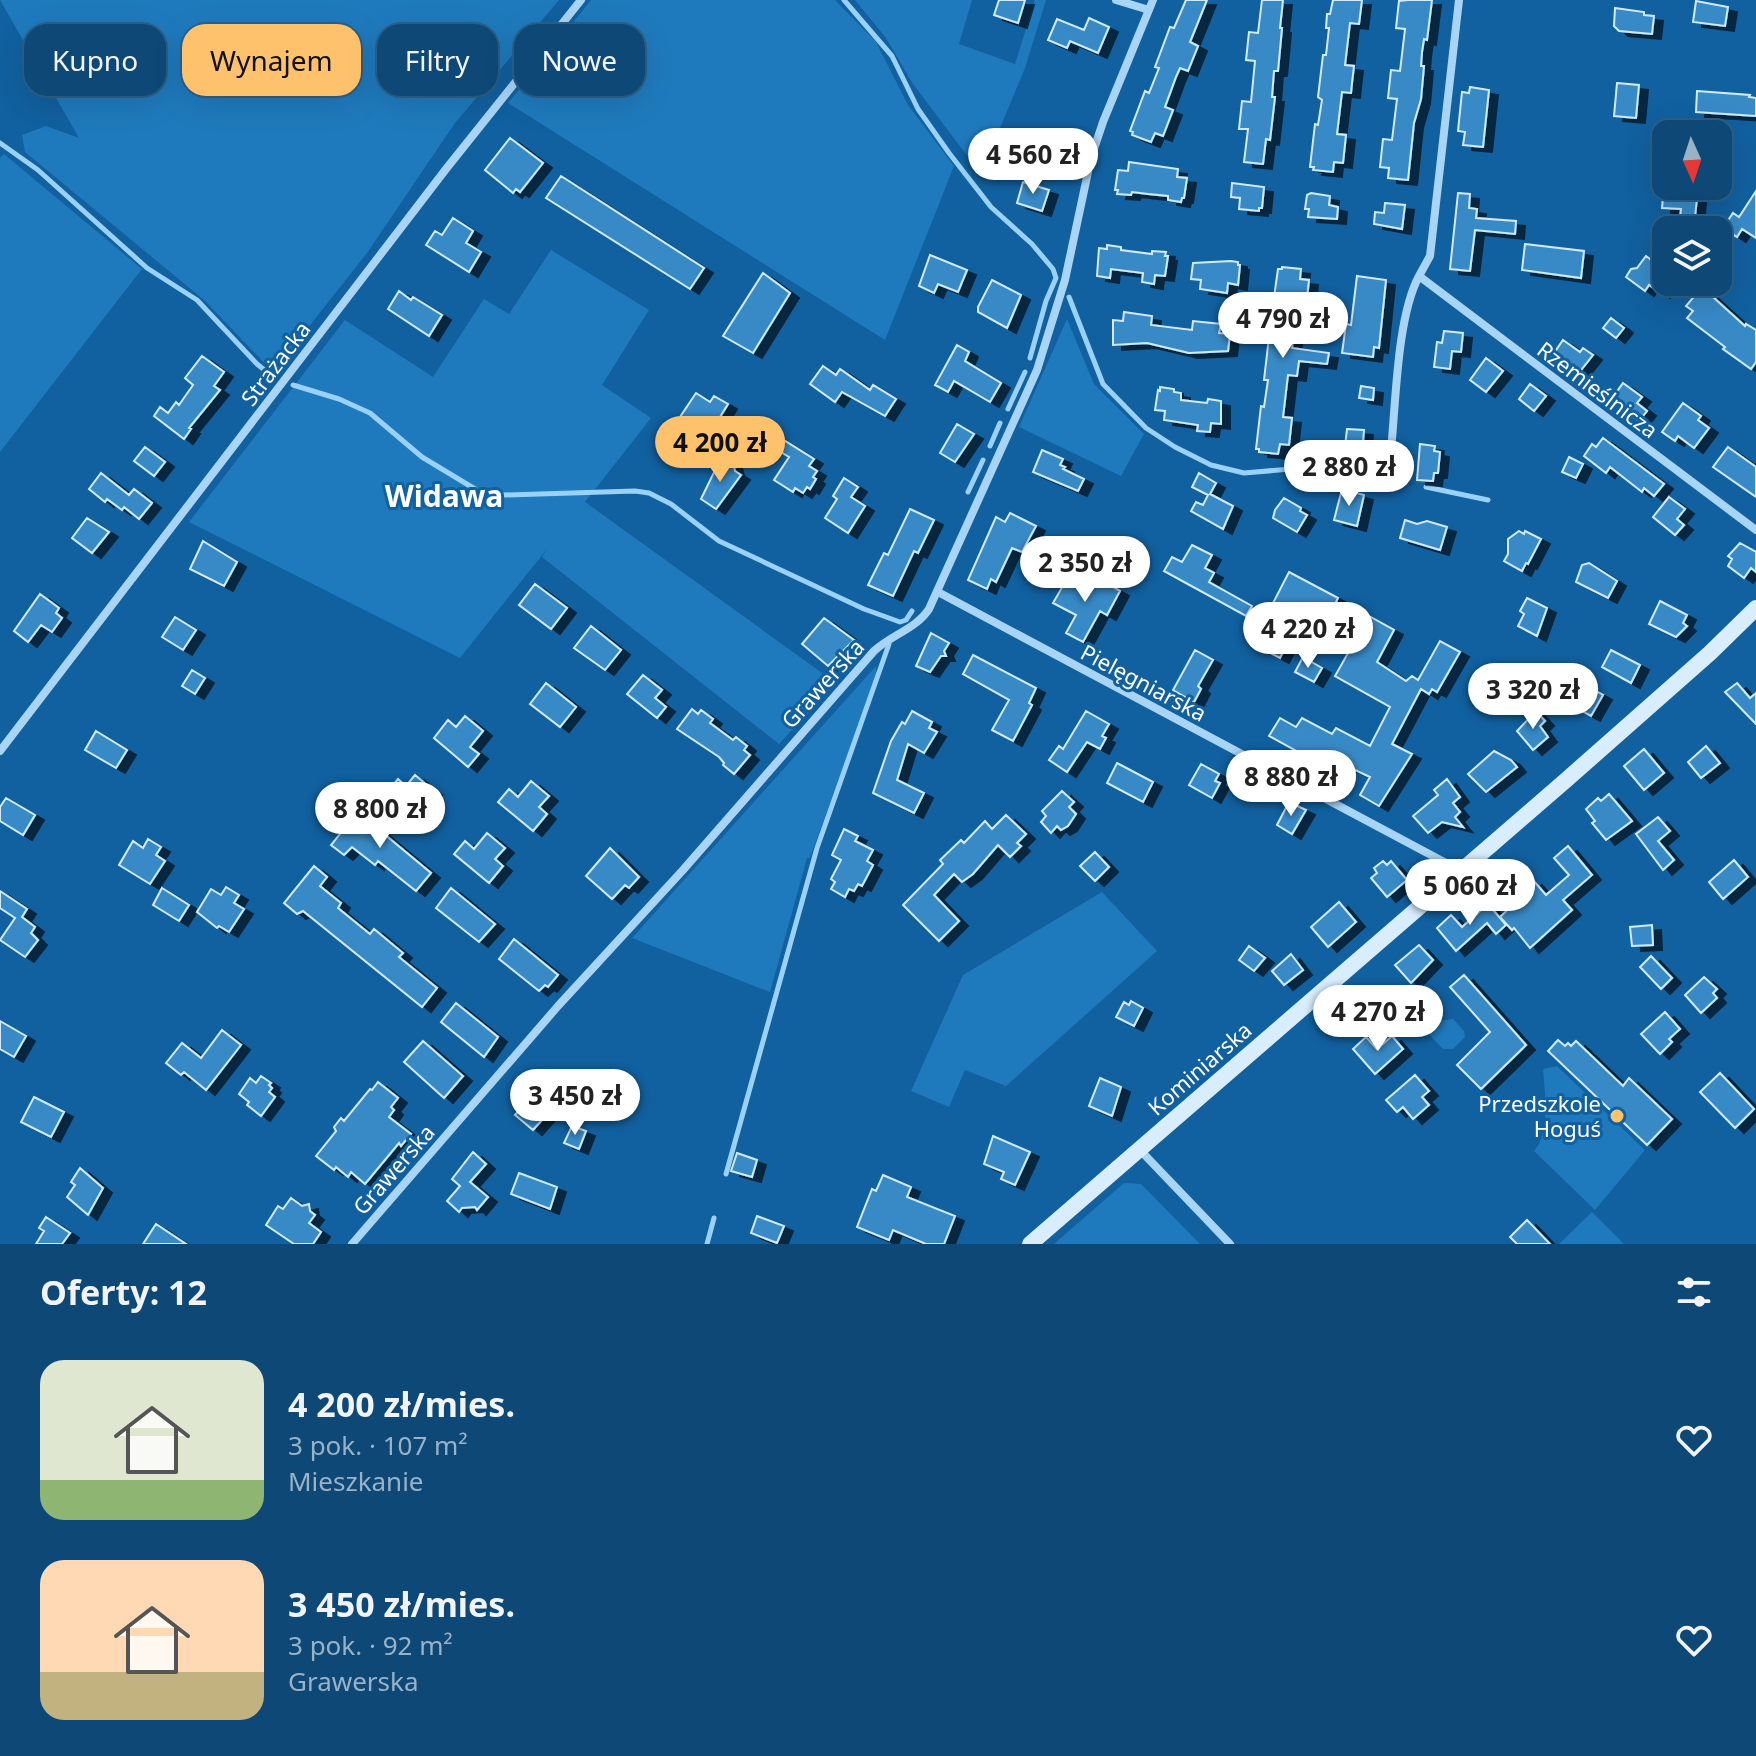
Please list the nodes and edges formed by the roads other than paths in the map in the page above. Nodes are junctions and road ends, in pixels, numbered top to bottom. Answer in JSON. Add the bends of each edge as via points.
{"nodes":[{"id":1,"x":581,"y":0,"type":"edge"},
{"id":2,"x":1116,"y":0,"type":"edge"},
{"id":3,"x":1153,"y":0,"type":"edge"},
{"id":4,"x":1459,"y":0,"type":"edge"},
{"id":5,"x":1149,"y":10,"type":"junction"},
{"id":6,"x":1419,"y":276,"type":"junction"},
{"id":7,"x":1394,"y":466,"type":"dead end"},
{"id":8,"x":1756,"y":530,"type":"edge"},
{"id":9,"x":938,"y":592,"type":"junction"},
{"id":10,"x":1756,"y":608,"type":"edge"},
{"id":11,"x":0,"y":751,"type":"edge"},
{"id":12,"x":1461,"y":871,"type":"junction"},
{"id":13,"x":1139,"y":1149,"type":"junction"},
{"id":14,"x":352,"y":1244,"type":"edge"},
{"id":15,"x":1030,"y":1244,"type":"edge"},
{"id":16,"x":1230,"y":1244,"type":"edge"}],
"edges":[{"from":1,"to":11,"type":"street","name":"Strażacka"},
{"from":2,"to":5,"type":"street"},
{"from":3,"to":5,"type":"street","name":"Grawerska"},
{"from":4,"to":6,"type":"street","via":[[1430,256]]},
{"from":5,"to":9,"type":"street","name":"Grawerska","via":[[1091,158],[1065,280],[1037,370]]},
{"from":6,"to":7,"type":"street","via":[[1409,294],[1405,322],[1391,450]]},
{"from":6,"to":8,"type":"street","name":"Rzemieślnicza"},
{"from":9,"to":12,"type":"street","name":"Pielęgniarska"},
{"from":9,"to":14,"type":"street","name":"Grawerska","via":[[920,621],[874,651]]},
{"from":10,"to":12,"type":"street","name":"Kominiarska"},
{"from":12,"to":13,"type":"street","name":"Kominiarska"},
{"from":13,"to":15,"type":"street","name":"Kominiarska"},
{"from":13,"to":16,"type":"street"}]}
